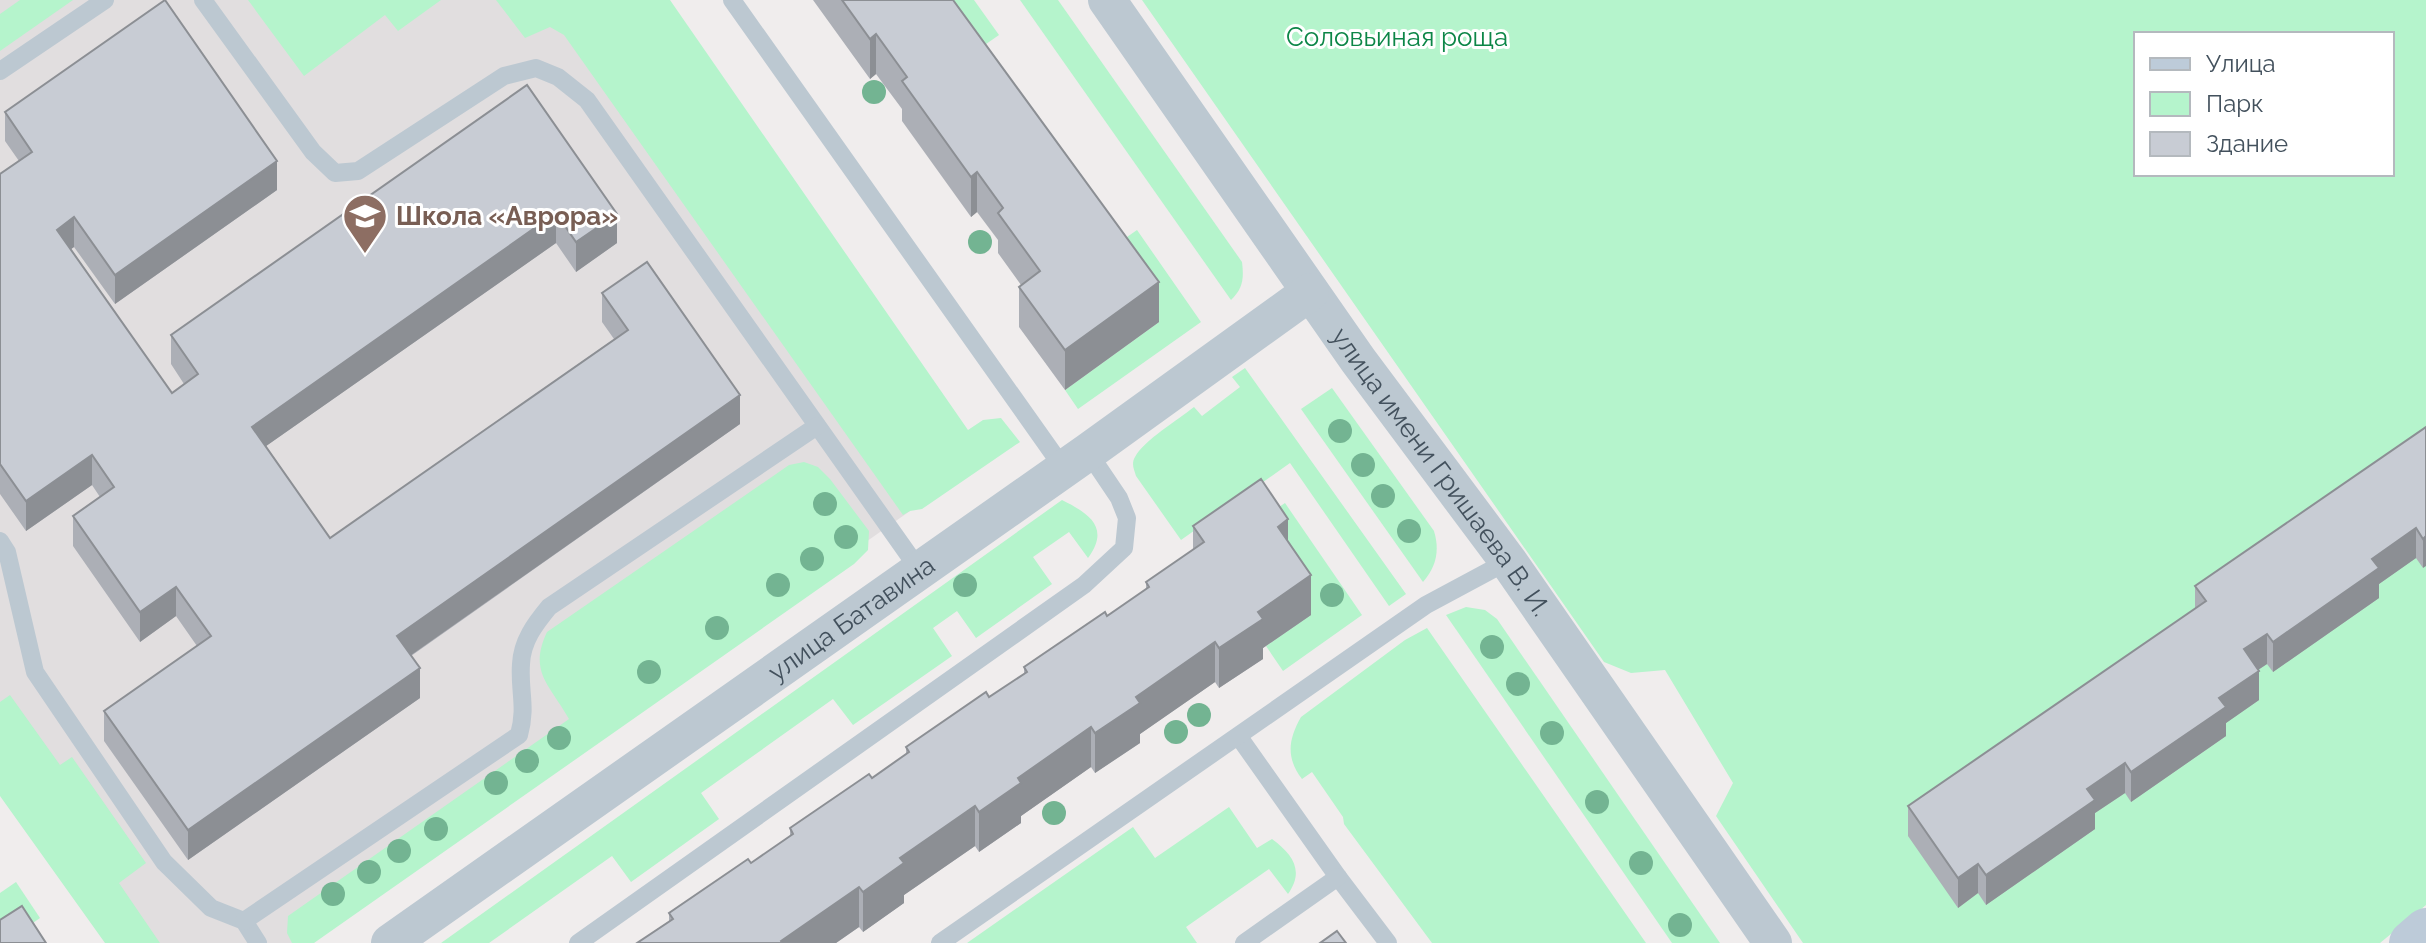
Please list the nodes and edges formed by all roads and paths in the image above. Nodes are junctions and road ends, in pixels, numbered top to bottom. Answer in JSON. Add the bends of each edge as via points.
{"nodes":[{"id":1,"x":105,"y":0,"type":"edge"},
{"id":2,"x":203,"y":0,"type":"edge"},
{"id":3,"x":732,"y":0,"type":"edge"},
{"id":4,"x":1107,"y":0,"type":"edge"},
{"id":5,"x":0,"y":71,"type":"edge"},
{"id":6,"x":1310,"y":292,"type":"junction"},
{"id":7,"x":817,"y":426,"type":"junction"},
{"id":8,"x":1076,"y":460,"type":"junction"},
{"id":9,"x":0,"y":541,"type":"edge"},
{"id":10,"x":1508,"y":561,"type":"junction"},
{"id":11,"x":920,"y":571,"type":"junction"},
{"id":12,"x":1239,"y":737,"type":"junction"},
{"id":13,"x":1338,"y":877,"type":"junction"},
{"id":14,"x":244,"y":921,"type":"junction"},
{"id":15,"x":2426,"y":930,"type":"edge"},
{"id":16,"x":258,"y":943,"type":"edge"},
{"id":17,"x":390,"y":943,"type":"edge"},
{"id":18,"x":578,"y":943,"type":"edge"},
{"id":19,"x":940,"y":943,"type":"edge"},
{"id":20,"x":1244,"y":943,"type":"edge"},
{"id":21,"x":1388,"y":943,"type":"edge"},
{"id":22,"x":1773,"y":943,"type":"edge"},
{"id":23,"x":2411,"y":943,"type":"edge"}],
"edges":[{"from":1,"to":5,"type":"lane"},
{"from":2,"to":7,"type":"lane","via":[[313,152],[335,173],[358,171],[504,76],[536,68],[558,77],[587,100]]},
{"from":3,"to":8,"type":"lane"},
{"from":4,"to":6,"type":"street","name":"улица имени Гришаева В. И."},
{"from":6,"to":8,"type":"street","name":"улица Батавина"},
{"from":6,"to":10,"type":"street","name":"улица имени Гришаева В. И."},
{"from":7,"to":11,"type":"lane"},
{"from":7,"to":14,"type":"lane","via":[[549,607],[531,630],[521,662],[525,714],[519,735]]},
{"from":8,"to":11,"type":"street","name":"улица Батавина"},
{"from":8,"to":18,"type":"lane","via":[[1119,498],[1127,518],[1124,548],[1084,585]]},
{"from":9,"to":14,"type":"lane","via":[[35,672],[164,862],[211,908]]},
{"from":10,"to":12,"type":"lane","via":[[1426,605]]},
{"from":10,"to":22,"type":"street","name":"улица имени Гришаева В. И."},
{"from":11,"to":17,"type":"street","name":"улица Батавина"},
{"from":12,"to":13,"type":"lane"},
{"from":12,"to":19,"type":"lane"},
{"from":13,"to":20,"type":"lane"},
{"from":13,"to":21,"type":"lane"},
{"from":14,"to":16,"type":"lane"},
{"from":15,"to":23,"type":"main road"}]}
